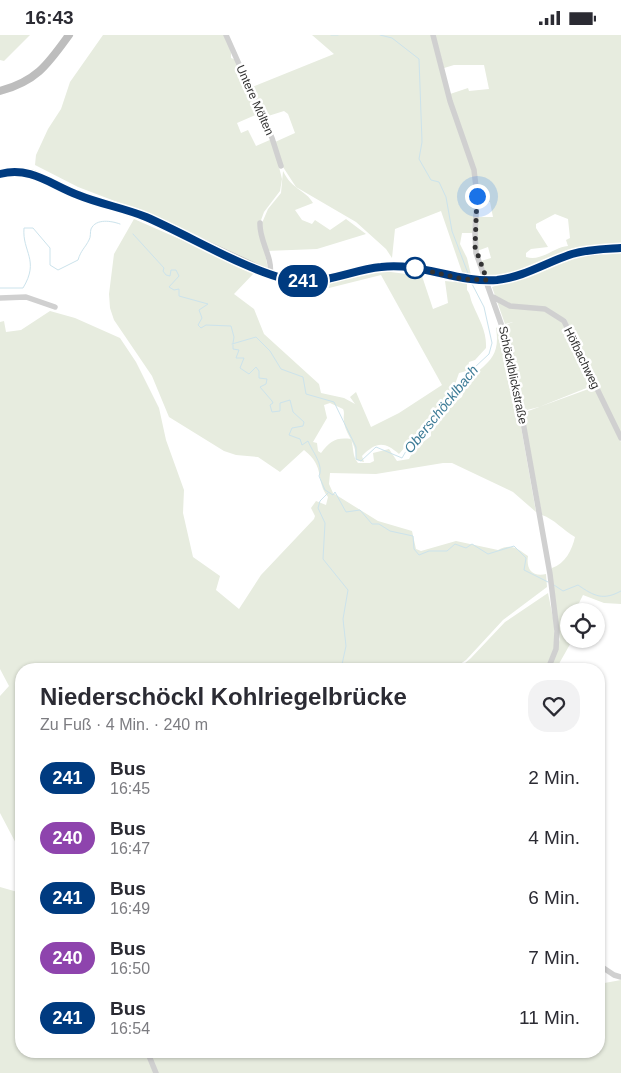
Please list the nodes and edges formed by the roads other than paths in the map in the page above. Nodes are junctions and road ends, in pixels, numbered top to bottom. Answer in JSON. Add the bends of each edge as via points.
{"nodes":[{"id":1,"x":69,"y":35,"type":"edge"},
{"id":2,"x":226,"y":35,"type":"edge"},
{"id":3,"x":433,"y":35,"type":"edge"},
{"id":4,"x":0,"y":91,"type":"edge"},
{"id":5,"x":281,"y":166,"type":"dead end"},
{"id":6,"x":0,"y":174,"type":"edge"},
{"id":7,"x":260,"y":223,"type":"dead end"},
{"id":8,"x":621,"y":248,"type":"edge"},
{"id":9,"x":270,"y":274,"type":"junction"},
{"id":10,"x":487,"y":280,"type":"junction"},
{"id":11,"x":494,"y":297,"type":"junction"},
{"id":12,"x":0,"y":298,"type":"edge"},
{"id":13,"x":54,"y":307,"type":"dead end"},
{"id":14,"x":621,"y":438,"type":"edge"},
{"id":15,"x":550,"y":663,"type":"edge"},
{"id":16,"x":605,"y":969,"type":"edge"},
{"id":17,"x":621,"y":977,"type":"edge"},
{"id":18,"x":150,"y":1058,"type":"edge"},
{"id":19,"x":156,"y":1073,"type":"edge"}],
"edges":[{"from":1,"to":4,"type":"main road","via":[[27,82]]},
{"from":2,"to":5,"type":"street","name":"Untere Mölten","via":[[272,138]]},
{"from":3,"to":10,"type":"street","name":"Schöcklblickstraße","via":[[474,170],[477,196],[475,247]]},
{"from":6,"to":9,"type":"main road","via":[[34,174],[79,195],[146,217]]},
{"from":7,"to":9,"type":"street"},
{"from":8,"to":10,"type":"main road","via":[[573,254],[525,273]]},
{"from":9,"to":10,"type":"main road","via":[[296,281],[314,281],[373,268],[400,266],[463,279]]},
{"from":10,"to":11,"type":"street","name":"Schöcklblickstraße"},
{"from":11,"to":14,"type":"street","name":"Höfbachweg","via":[[510,306],[545,309],[564,321]]},
{"from":11,"to":15,"type":"street","name":"Schöcklblickstraße","via":[[510,349],[550,574],[558,639]]},
{"from":12,"to":13,"type":"street","via":[[26,297]]},
{"from":16,"to":17,"type":"street"},
{"from":18,"to":19,"type":"street"}]}
